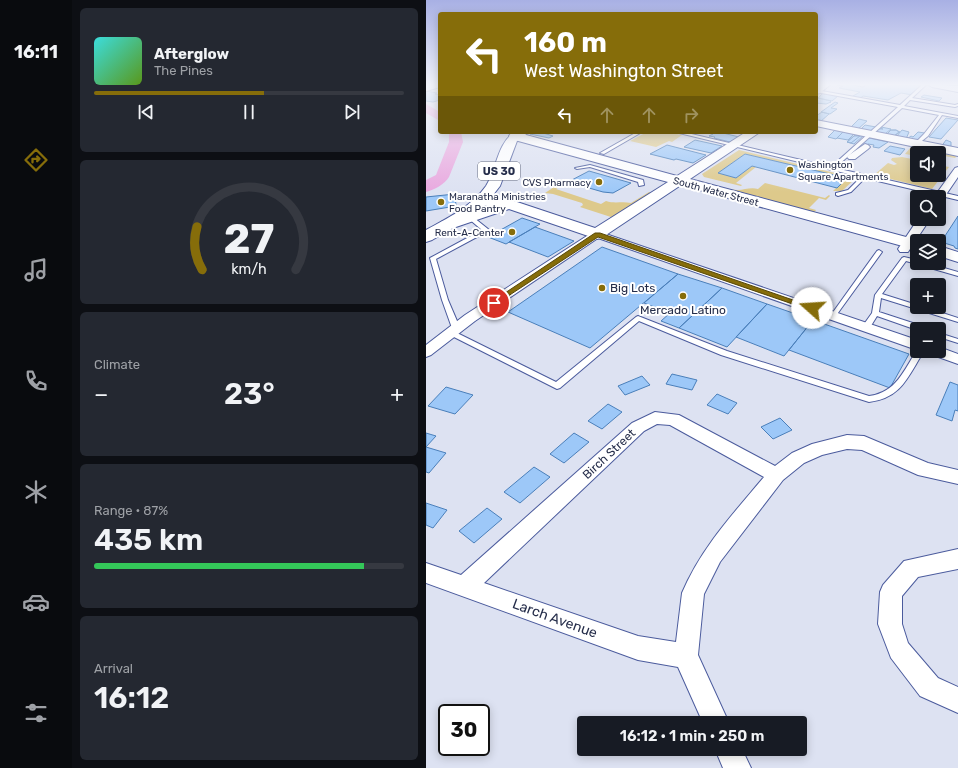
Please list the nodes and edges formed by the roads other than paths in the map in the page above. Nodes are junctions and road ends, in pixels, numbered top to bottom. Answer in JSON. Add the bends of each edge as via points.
{"nodes":[{"id":1,"x":886,"y":120,"type":"edge"},
{"id":2,"x":937,"y":120,"type":"edge"},
{"id":3,"x":818,"y":123,"type":"edge"},
{"id":4,"x":519,"y":134,"type":"edge"},
{"id":5,"x":636,"y":134,"type":"edge"},
{"id":6,"x":686,"y":134,"type":"edge"},
{"id":7,"x":751,"y":134,"type":"edge"},
{"id":8,"x":870,"y":134,"type":"junction"},
{"id":9,"x":918,"y":144,"type":"junction"},
{"id":10,"x":734,"y":145,"type":"junction"},
{"id":11,"x":865,"y":147,"type":"dead end"},
{"id":12,"x":958,"y":152,"type":"edge"},
{"id":13,"x":602,"y":153,"type":"dead end"},
{"id":14,"x":852,"y":158,"type":"dead end"},
{"id":15,"x":577,"y":168,"type":"dead end"},
{"id":16,"x":831,"y":169,"type":"junction"},
{"id":17,"x":958,"y":170,"type":"edge"},
{"id":18,"x":864,"y":176,"type":"junction"},
{"id":19,"x":676,"y":183,"type":"junction"},
{"id":20,"x":641,"y":185,"type":"dead end"},
{"id":21,"x":917,"y":190,"type":"edge"},
{"id":22,"x":944,"y":190,"type":"edge"},
{"id":23,"x":838,"y":194,"type":"dead end"},
{"id":24,"x":946,"y":197,"type":"edge"},
{"id":25,"x":958,"y":198,"type":"edge"},
{"id":26,"x":481,"y":201,"type":"junction"},
{"id":27,"x":509,"y":204,"type":"junction"},
{"id":28,"x":472,"y":218,"type":"junction"},
{"id":29,"x":447,"y":225,"type":"junction"},
{"id":30,"x":597,"y":234,"type":"junction"},
{"id":31,"x":426,"y":237,"type":"edge"},
{"id":32,"x":910,"y":246,"type":"edge"},
{"id":33,"x":879,"y":252,"type":"dead end"},
{"id":34,"x":946,"y":253,"type":"edge"},
{"id":35,"x":958,"y":257,"type":"edge"},
{"id":36,"x":910,"y":261,"type":"edge"},
{"id":37,"x":946,"y":261,"type":"edge"},
{"id":38,"x":958,"y":264,"type":"edge"},
{"id":39,"x":943,"y":270,"type":"edge"},
{"id":40,"x":958,"y":274,"type":"edge"},
{"id":41,"x":878,"y":295,"type":"junction"},
{"id":42,"x":874,"y":313,"type":"junction"},
{"id":43,"x":833,"y":316,"type":"junction"},
{"id":44,"x":958,"y":320,"type":"edge"},
{"id":45,"x":910,"y":325,"type":"edge"},
{"id":46,"x":866,"y":327,"type":"junction"},
{"id":47,"x":453,"y":330,"type":"junction"},
{"id":48,"x":946,"y":337,"type":"edge"},
{"id":49,"x":958,"y":341,"type":"edge"},
{"id":50,"x":910,"y":343,"type":"edge"},
{"id":51,"x":426,"y":352,"type":"edge"},
{"id":52,"x":946,"y":355,"type":"edge"},
{"id":53,"x":915,"y":358,"type":"edge"},
{"id":54,"x":958,"y":359,"type":"edge"},
{"id":55,"x":776,"y":475,"type":"junction"},
{"id":56,"x":958,"y":477,"type":"edge"},
{"id":57,"x":958,"y":559,"type":"edge"},
{"id":58,"x":426,"y":572,"type":"edge"},
{"id":59,"x":465,"y":586,"type":"junction"},
{"id":60,"x":686,"y":656,"type":"junction"},
{"id":61,"x":958,"y":700,"type":"edge"},
{"id":62,"x":713,"y":716,"type":"edge"},
{"id":63,"x":731,"y":756,"type":"edge"},
{"id":64,"x":737,"y":768,"type":"edge"}],
"edges":[{"from":1,"to":8,"type":"lane"},
{"from":2,"to":9,"type":"lane"},
{"from":3,"to":8,"type":"main road"},
{"from":4,"to":19,"type":"main road","name":"South Water Street"},
{"from":4,"to":26,"type":"main road","number":"US 30","via":[[512,139],[493,186]]},
{"from":5,"to":13,"type":"lane"},
{"from":6,"to":10,"type":"lane"},
{"from":7,"to":10,"type":"main road"},
{"from":8,"to":9,"type":"main road"},
{"from":8,"to":16,"type":"lane"},
{"from":9,"to":12,"type":"main road"},
{"from":10,"to":16,"type":"lane"},
{"from":10,"to":19,"type":"main road"},
{"from":11,"to":14,"type":"street"},
{"from":15,"to":20,"type":"lane","via":[[590,166],[641,181]]},
{"from":16,"to":18,"type":"lane"},
{"from":17,"to":22,"type":"street"},
{"from":18,"to":21,"type":"lane"},
{"from":18,"to":23,"type":"lane","via":[[849,192]]},
{"from":19,"to":30,"type":"main road"},
{"from":19,"to":32,"type":"main road","name":"South Water Street"},
{"from":24,"to":25,"type":"lane"},
{"from":26,"to":27,"type":"main road"},
{"from":26,"to":29,"type":"main road","number":"US 30"},
{"from":27,"to":28,"type":"main road"},
{"from":27,"to":30,"type":"main road"},
{"from":28,"to":29,"type":"main road"},
{"from":28,"to":47,"type":"lane","via":[[486,230],[433,258]]},
{"from":29,"to":31,"type":"main road","number":"US 30"},
{"from":30,"to":43,"type":"street"},
{"from":30,"to":47,"type":"street"},
{"from":33,"to":43,"type":"lane"},
{"from":34,"to":35,"type":"main road"},
{"from":36,"to":41,"type":"lane","via":[[904,259]]},
{"from":37,"to":38,"type":"main road"},
{"from":39,"to":40,"type":"lane"},
{"from":41,"to":42,"type":"lane"},
{"from":41,"to":44,"type":"lane"},
{"from":42,"to":45,"type":"lane"},
{"from":42,"to":46,"type":"lane"},
{"from":43,"to":46,"type":"street"},
{"from":46,"to":50,"type":"street"},
{"from":47,"to":51,"type":"street"},
{"from":47,"to":53,"type":"lane","via":[[557,386],[638,318],[724,353],[869,399],[883,397],[895,389]]},
{"from":48,"to":49,"type":"lane"},
{"from":52,"to":54,"type":"street"},
{"from":55,"to":56,"type":"street","via":[[804,455],[847,442],[864,443],[924,470]]},
{"from":55,"to":59,"type":"street","name":"Birch Street","via":[[673,419],[655,418],[638,428]]},
{"from":55,"to":60,"type":"street","via":[[713,555],[693,593]]},
{"from":57,"to":61,"type":"street","via":[[912,568],[890,592],[890,624],[899,650],[929,687]]},
{"from":58,"to":59,"type":"street","name":"Larch Avenue"},
{"from":59,"to":60,"type":"street","name":"Larch Avenue","via":[[638,648]]},
{"from":60,"to":62,"type":"street"},
{"from":63,"to":64,"type":"street"}]}
